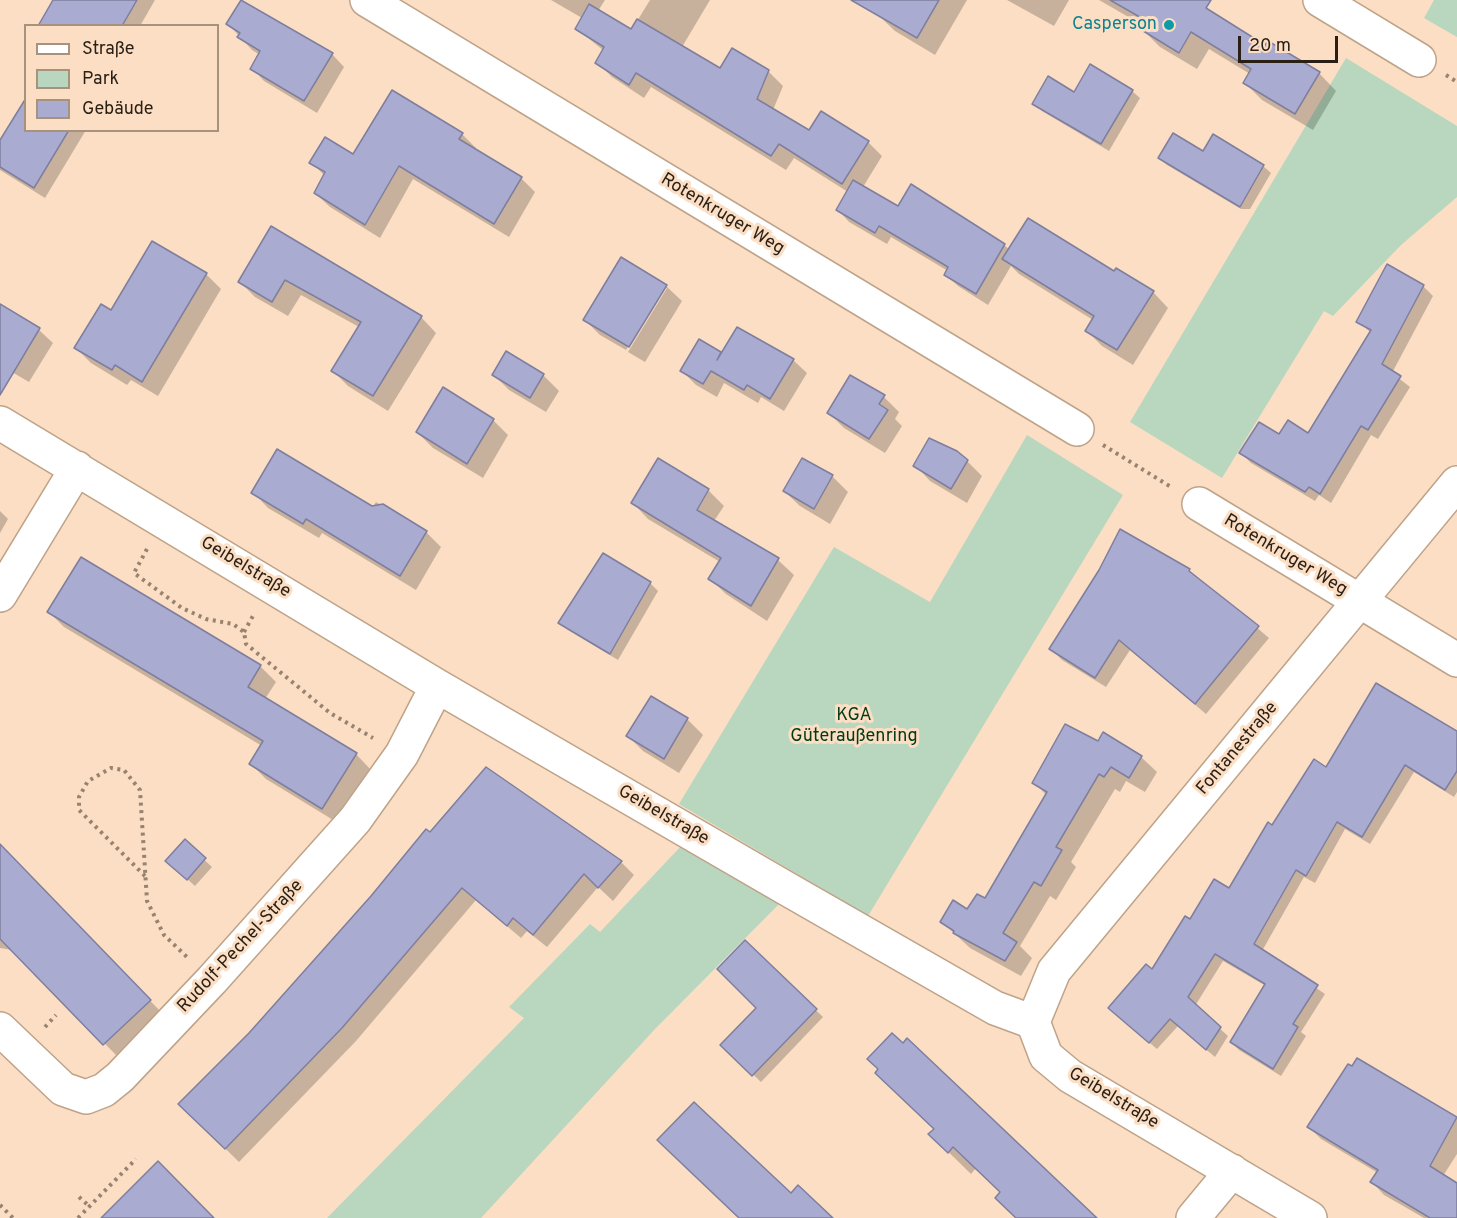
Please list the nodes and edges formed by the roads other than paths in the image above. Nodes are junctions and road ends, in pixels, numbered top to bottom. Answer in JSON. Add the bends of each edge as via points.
{"nodes":[{"id":1,"x":367,"y":0,"type":"edge"},
{"id":2,"x":1320,"y":0,"type":"edge"},
{"id":3,"x":1419,"y":60,"type":"dead end"},
{"id":4,"x":0,"y":423,"type":"edge"},
{"id":5,"x":1077,"y":429,"type":"dead end"},
{"id":6,"x":77,"y":468,"type":"junction"},
{"id":7,"x":1457,"y":483,"type":"edge"},
{"id":8,"x":1199,"y":504,"type":"road end"},
{"id":9,"x":0,"y":595,"type":"edge"},
{"id":10,"x":1360,"y":601,"type":"junction"},
{"id":11,"x":1457,"y":660,"type":"edge"},
{"id":12,"x":437,"y":686,"type":"junction"},
{"id":13,"x":1033,"y":1022,"type":"junction"},
{"id":14,"x":0,"y":1029,"type":"edge"},
{"id":15,"x":1232,"y":1171,"type":"junction"},
{"id":16,"x":1193,"y":1218,"type":"edge"},
{"id":17,"x":1310,"y":1218,"type":"edge"}],
"edges":[{"from":1,"to":5,"type":"street","name":"Rotenkruger Weg"},
{"from":2,"to":3,"type":"street"},
{"from":4,"to":6,"type":"street","name":"Geibelstraße"},
{"from":6,"to":9,"type":"street"},
{"from":6,"to":12,"type":"street","name":"Geibelstraße"},
{"from":7,"to":10,"type":"street","name":"Fontanestraße"},
{"from":8,"to":10,"type":"street","name":"Rotenkruger Weg"},
{"from":10,"to":11,"type":"street","name":"Rotenkruger Weg"},
{"from":10,"to":13,"type":"street","name":"Fontanestraße","via":[[1054,971]]},
{"from":12,"to":13,"type":"street","name":"Geibelstraße","via":[[986,1002]]},
{"from":12,"to":14,"type":"street","name":"Rudolf-Pechel-Straße","via":[[402,754],[355,820],[212,980],[104,1090],[86,1097],[63,1089]]},
{"from":13,"to":15,"type":"street","name":"Geibelstraße","via":[[1046,1056],[1070,1076]]},
{"from":15,"to":16,"type":"street"},
{"from":15,"to":17,"type":"street","name":"Geibelstraße"}]}
